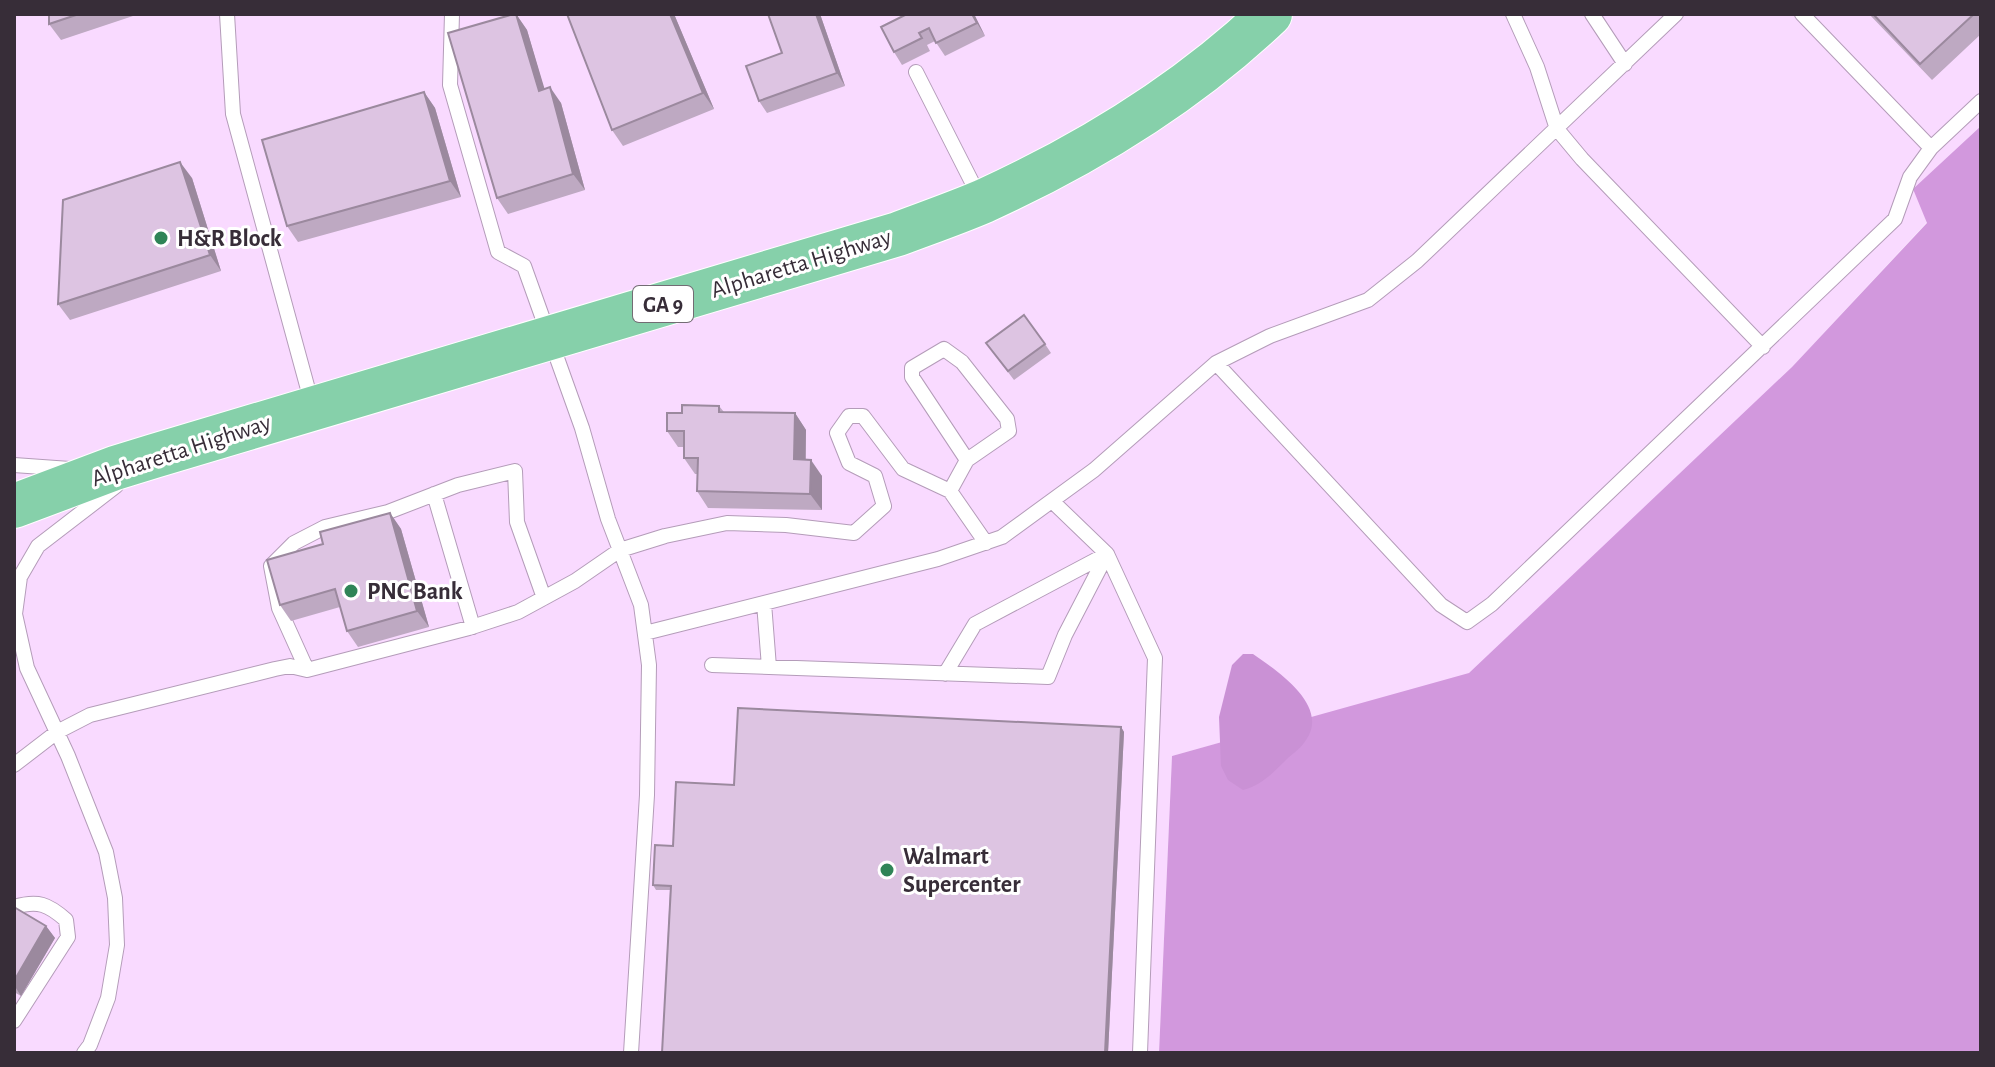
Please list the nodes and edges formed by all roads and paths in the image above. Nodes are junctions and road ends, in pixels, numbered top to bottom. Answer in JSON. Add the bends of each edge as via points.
{"nodes":[{"id":1,"x":227,"y":14,"type":"edge"},
{"id":2,"x":452,"y":14,"type":"edge"},
{"id":3,"x":1270,"y":14,"type":"edge"},
{"id":4,"x":1513,"y":14,"type":"edge"},
{"id":5,"x":1592,"y":14,"type":"edge"},
{"id":6,"x":1676,"y":14,"type":"edge"},
{"id":7,"x":1802,"y":14,"type":"edge"},
{"id":8,"x":1625,"y":64,"type":"junction"},
{"id":9,"x":916,"y":72,"type":"dead end"},
{"id":10,"x":1981,"y":101,"type":"edge"},
{"id":11,"x":1557,"y":129,"type":"junction"},
{"id":12,"x":1931,"y":148,"type":"junction"},
{"id":13,"x":982,"y":202,"type":"junction"},
{"id":14,"x":550,"y":338,"type":"junction"},
{"id":15,"x":1763,"y":347,"type":"junction"},
{"id":16,"x":1216,"y":363,"type":"junction"},
{"id":17,"x":313,"y":408,"type":"junction"},
{"id":18,"x":967,"y":460,"type":"junction"},
{"id":19,"x":14,"y":465,"type":"edge"},
{"id":20,"x":116,"y":469,"type":"junction"},
{"id":21,"x":950,"y":491,"type":"junction"},
{"id":22,"x":434,"y":494,"type":"junction"},
{"id":23,"x":1052,"y":501,"type":"junction"},
{"id":24,"x":14,"y":506,"type":"edge"},
{"id":25,"x":14,"y":517,"type":"edge"},
{"id":26,"x":986,"y":543,"type":"junction"},
{"id":27,"x":620,"y":550,"type":"junction"},
{"id":28,"x":1107,"y":554,"type":"junction"},
{"id":29,"x":544,"y":598,"type":"junction"},
{"id":30,"x":764,"y":603,"type":"junction"},
{"id":31,"x":473,"y":627,"type":"junction"},
{"id":32,"x":645,"y":633,"type":"junction"},
{"id":33,"x":14,"y":655,"type":"edge"},
{"id":34,"x":712,"y":665,"type":"dead end"},
{"id":35,"x":769,"y":667,"type":"junction"},
{"id":36,"x":27,"y":668,"type":"junction"},
{"id":37,"x":307,"y":670,"type":"junction"},
{"id":38,"x":945,"y":674,"type":"junction"},
{"id":39,"x":57,"y":732,"type":"junction"},
{"id":40,"x":14,"y":765,"type":"edge"},
{"id":41,"x":14,"y":907,"type":"edge"},
{"id":42,"x":14,"y":1021,"type":"edge"},
{"id":43,"x":84,"y":1053,"type":"edge"},
{"id":44,"x":631,"y":1053,"type":"edge"},
{"id":45,"x":1140,"y":1053,"type":"edge"}],
"edges":[{"from":1,"to":17,"type":"lane","via":[[233,114]]},
{"from":2,"to":14,"type":"lane","via":[[450,85],[498,252],[524,266]]},
{"from":3,"to":13,"type":"main road","name":"Alpharetta Highway","number":"GA 9","via":[[1150,108]]},
{"from":4,"to":11,"type":"lane"},
{"from":5,"to":8,"type":"lane"},
{"from":6,"to":8,"type":"lane"},
{"from":7,"to":12,"type":"lane"},
{"from":8,"to":11,"type":"lane"},
{"from":9,"to":13,"type":"lane"},
{"from":10,"to":12,"type":"lane"},
{"from":11,"to":15,"type":"lane"},
{"from":11,"to":16,"type":"lane","via":[[1368,300],[1270,336]]},
{"from":12,"to":15,"type":"lane","via":[[1910,177],[1895,219]]},
{"from":13,"to":14,"type":"main road","name":"Alpharetta Highway","number":"GA 9","via":[[898,234]]},
{"from":14,"to":17,"type":"main road","name":"Alpharetta Highway","number":"GA 9"},
{"from":14,"to":27,"type":"lane"},
{"from":15,"to":16,"type":"lane","via":[[1467,622],[1441,605]]},
{"from":16,"to":23,"type":"lane"},
{"from":17,"to":20,"type":"main road","name":"Alpharetta Highway","number":"GA 9"},
{"from":18,"to":18,"type":"lane","via":[[1009,431],[1007,419],[962,362],[944,349],[912,368],[912,377]]},
{"from":18,"to":21,"type":"lane"},
{"from":19,"to":20,"type":"lane"},
{"from":20,"to":24,"type":"main road","name":"Alpharetta Highway","number":"GA 9"},
{"from":20,"to":25,"type":"lane"},
{"from":20,"to":36,"type":"lane","via":[[38,546],[20,577],[15,614]]},
{"from":21,"to":26,"type":"lane"},
{"from":21,"to":27,"type":"lane","via":[[903,469],[863,416],[849,416],[837,433],[849,463],[875,476],[884,506],[854,533],[727,523]]},
{"from":22,"to":29,"type":"lane","via":[[515,471],[517,522]]},
{"from":22,"to":31,"type":"lane"},
{"from":22,"to":37,"type":"lane","via":[[325,527],[294,543],[271,566],[279,608]]},
{"from":23,"to":26,"type":"lane"},
{"from":23,"to":28,"type":"lane"},
{"from":26,"to":30,"type":"lane"},
{"from":27,"to":29,"type":"lane"},
{"from":27,"to":32,"type":"lane","via":[[641,605]]},
{"from":28,"to":38,"type":"lane","via":[[975,624]]},
{"from":28,"to":38,"type":"lane","via":[[1048,677]]},
{"from":28,"to":45,"type":"lane","via":[[1155,658]]},
{"from":29,"to":31,"type":"lane"},
{"from":30,"to":32,"type":"lane"},
{"from":30,"to":35,"type":"lane"},
{"from":31,"to":37,"type":"lane"},
{"from":32,"to":44,"type":"lane","via":[[647,795]]},
{"from":33,"to":36,"type":"lane"},
{"from":34,"to":35,"type":"lane"},
{"from":35,"to":38,"type":"lane"},
{"from":36,"to":39,"type":"lane"},
{"from":37,"to":39,"type":"lane","via":[[290,666],[259,672],[90,715]]},
{"from":39,"to":40,"type":"lane"},
{"from":39,"to":43,"type":"lane","via":[[106,852],[115,898],[117,945],[108,998]]},
{"from":41,"to":42,"type":"lane","via":[[32,902],[53,908],[66,920],[68,937]]}]}
